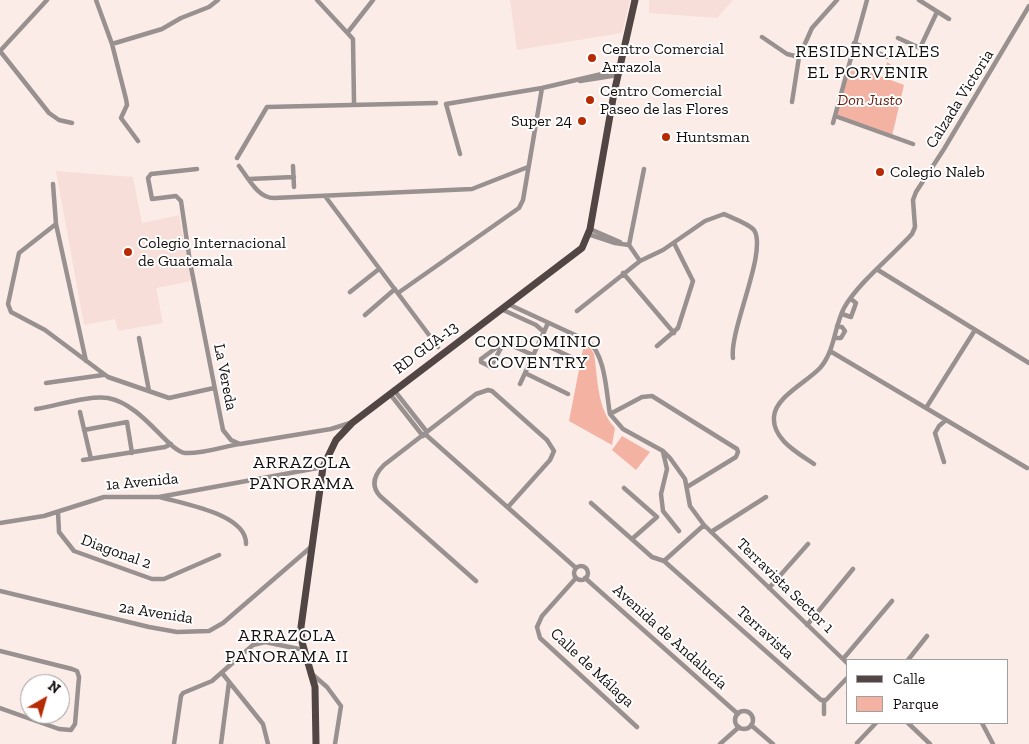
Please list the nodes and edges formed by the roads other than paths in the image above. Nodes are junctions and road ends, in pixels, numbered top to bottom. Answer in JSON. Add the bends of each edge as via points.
{"nodes":[{"id":1,"x":47,"y":0,"type":"edge"},
{"id":2,"x":96,"y":0,"type":"edge"},
{"id":3,"x":218,"y":0,"type":"edge"},
{"id":4,"x":317,"y":0,"type":"edge"},
{"id":5,"x":635,"y":0,"type":"edge"},
{"id":6,"x":837,"y":0,"type":"edge"},
{"id":7,"x":867,"y":0,"type":"edge"},
{"id":8,"x":919,"y":0,"type":"edge"},
{"id":9,"x":371,"y":1,"type":"edge"},
{"id":10,"x":1029,"y":6,"type":"edge"},
{"id":11,"x":937,"y":12,"type":"junction"},
{"id":12,"x":948,"y":20,"type":"dead end"},
{"id":13,"x":348,"y":32,"type":"junction"},
{"id":14,"x":762,"y":37,"type":"dead end"},
{"id":15,"x":898,"y":38,"type":"dead end"},
{"id":16,"x":854,"y":43,"type":"junction"},
{"id":17,"x":112,"y":44,"type":"junction"},
{"id":18,"x":0,"y":51,"type":"edge"},
{"id":19,"x":799,"y":57,"type":"junction"},
{"id":20,"x":888,"y":57,"type":"dead end"},
{"id":21,"x":619,"y":73,"type":"junction"},
{"id":22,"x":542,"y":88,"type":"junction"},
{"id":23,"x":436,"y":102,"type":"dead end"},
{"id":24,"x":792,"y":102,"type":"dead end"},
{"id":25,"x":354,"y":103,"type":"junction"},
{"id":26,"x":834,"y":116,"type":"junction"},
{"id":27,"x":833,"y":123,"type":"dead end"},
{"id":28,"x":72,"y":124,"type":"dead end"},
{"id":29,"x":138,"y":141,"type":"dead end"},
{"id":30,"x":913,"y":144,"type":"dead end"},
{"id":31,"x":460,"y":154,"type":"dead end"},
{"id":32,"x":237,"y":158,"type":"dead end"},
{"id":33,"x":239,"y":166,"type":"dead end"},
{"id":34,"x":293,"y":166,"type":"dead end"},
{"id":35,"x":528,"y":167,"type":"junction"},
{"id":36,"x":197,"y":169,"type":"dead end"},
{"id":37,"x":644,"y":169,"type":"dead end"},
{"id":38,"x":294,"y":177,"type":"junction"},
{"id":39,"x":249,"y":179,"type":"junction"},
{"id":40,"x":53,"y":184,"type":"dead end"},
{"id":41,"x":294,"y":188,"type":"dead end"},
{"id":42,"x":324,"y":196,"type":"junction"},
{"id":43,"x":56,"y":224,"type":"junction"},
{"id":44,"x":589,"y":232,"type":"junction"},
{"id":45,"x":674,"y":243,"type":"junction"},
{"id":46,"x":626,"y":244,"type":"junction"},
{"id":47,"x":640,"y":261,"type":"junction"},
{"id":48,"x":379,"y":269,"type":"junction"},
{"id":49,"x":878,"y":270,"type":"junction"},
{"id":50,"x":623,"y":274,"type":"junction"},
{"id":51,"x":396,"y":291,"type":"junction"},
{"id":52,"x":350,"y":292,"type":"dead end"},
{"id":53,"x":851,"y":299,"type":"junction"},
{"id":54,"x":507,"y":304,"type":"junction"},
{"id":55,"x":501,"y":309,"type":"junction"},
{"id":56,"x":576,"y":311,"type":"dead end"},
{"id":57,"x":527,"y":313,"type":"junction"},
{"id":58,"x":842,"y":314,"type":"junction"},
{"id":59,"x":365,"y":315,"type":"dead end"},
{"id":60,"x":524,"y":320,"type":"junction"},
{"id":61,"x":548,"y":323,"type":"junction"},
{"id":62,"x":536,"y":325,"type":"junction"},
{"id":63,"x":837,"y":326,"type":"junction"},
{"id":64,"x":975,"y":330,"type":"junction"},
{"id":65,"x":544,"y":332,"type":"junction"},
{"id":66,"x":674,"y":333,"type":"junction"},
{"id":67,"x":139,"y":338,"type":"dead end"},
{"id":68,"x":834,"y":338,"type":"junction"},
{"id":69,"x":504,"y":342,"type":"junction"},
{"id":70,"x":539,"y":342,"type":"junction"},
{"id":71,"x":657,"y":346,"type":"dead end"},
{"id":72,"x":438,"y":347,"type":"dead end"},
{"id":73,"x":830,"y":351,"type":"junction"},
{"id":74,"x":533,"y":355,"type":"junction"},
{"id":75,"x":573,"y":358,"type":"dead end"},
{"id":76,"x":733,"y":358,"type":"dead end"},
{"id":77,"x":86,"y":362,"type":"junction"},
{"id":78,"x":1029,"y":363,"type":"edge"},
{"id":79,"x":525,"y":373,"type":"junction"},
{"id":80,"x":103,"y":375,"type":"junction"},
{"id":81,"x":46,"y":383,"type":"dead end"},
{"id":82,"x":520,"y":384,"type":"dead end"},
{"id":83,"x":214,"y":388,"type":"junction"},
{"id":84,"x":148,"y":392,"type":"junction"},
{"id":85,"x":392,"y":392,"type":"junction"},
{"id":86,"x":568,"y":394,"type":"dead end"},
{"id":87,"x":926,"y":408,"type":"junction"},
{"id":88,"x":36,"y":409,"type":"dead end"},
{"id":89,"x":80,"y":412,"type":"dead end"},
{"id":90,"x":610,"y":414,"type":"junction"},
{"id":91,"x":946,"y":420,"type":"junction"},
{"id":92,"x":352,"y":423,"type":"junction"},
{"id":93,"x":84,"y":430,"type":"junction"},
{"id":94,"x":425,"y":434,"type":"junction"},
{"id":95,"x":171,"y":444,"type":"junction"},
{"id":96,"x":240,"y":444,"type":"junction"},
{"id":97,"x":663,"y":451,"type":"junction"},
{"id":98,"x":132,"y":453,"type":"junction"},
{"id":99,"x":91,"y":459,"type":"junction"},
{"id":100,"x":83,"y":460,"type":"dead end"},
{"id":101,"x":944,"y":462,"type":"dead end"},
{"id":102,"x":814,"y":464,"type":"dead end"},
{"id":103,"x":321,"y":467,"type":"junction"},
{"id":104,"x":1027,"y":468,"type":"dead end"},
{"id":105,"x":687,"y":487,"type":"junction"},
{"id":106,"x":624,"y":488,"type":"dead end"},
{"id":107,"x":159,"y":496,"type":"junction"},
{"id":108,"x":766,"y":498,"type":"dead end"},
{"id":109,"x":591,"y":503,"type":"dead end"},
{"id":110,"x":508,"y":507,"type":"junction"},
{"id":111,"x":58,"y":512,"type":"junction"},
{"id":112,"x":0,"y":524,"type":"edge"},
{"id":113,"x":704,"y":524,"type":"junction"},
{"id":114,"x":679,"y":531,"type":"dead end"},
{"id":115,"x":711,"y":532,"type":"junction"},
{"id":116,"x":632,"y":539,"type":"junction"},
{"id":117,"x":246,"y":544,"type":"dead end"},
{"id":118,"x":808,"y":544,"type":"dead end"},
{"id":119,"x":311,"y":547,"type":"junction"},
{"id":120,"x":219,"y":555,"type":"dead end"},
{"id":121,"x":664,"y":561,"type":"junction"},
{"id":122,"x":576,"y":568,"type":"junction"},
{"id":123,"x":853,"y":569,"type":"dead end"},
{"id":124,"x":576,"y":578,"type":"junction"},
{"id":125,"x":585,"y":578,"type":"junction"},
{"id":126,"x":476,"y":581,"type":"dead end"},
{"id":127,"x":770,"y":588,"type":"junction"},
{"id":128,"x":0,"y":590,"type":"edge"},
{"id":129,"x":892,"y":601,"type":"dead end"},
{"id":130,"x":807,"y":625,"type":"junction"},
{"id":131,"x":927,"y":636,"type":"dead end"},
{"id":132,"x":0,"y":650,"type":"edge"},
{"id":133,"x":304,"y":650,"type":"junction"},
{"id":134,"x":843,"y":659,"type":"junction"},
{"id":135,"x":909,"y":659,"type":"edge"},
{"id":136,"x":846,"y":662,"type":"edge"},
{"id":137,"x":222,"y":673,"type":"junction"},
{"id":138,"x":312,"y":674,"type":"junction"},
{"id":139,"x":846,"y":679,"type":"edge"},
{"id":140,"x":229,"y":682,"type":"junction"},
{"id":141,"x":824,"y":701,"type":"junction"},
{"id":142,"x":0,"y":708,"type":"edge"},
{"id":143,"x":738,"y":714,"type":"junction"},
{"id":144,"x":824,"y":714,"type":"dead end"},
{"id":145,"x":875,"y":724,"type":"edge"},
{"id":146,"x":909,"y":724,"type":"edge"},
{"id":147,"x":983,"y":724,"type":"edge"},
{"id":148,"x":751,"y":725,"type":"junction"},
{"id":149,"x":637,"y":727,"type":"dead end"},
{"id":150,"x":739,"y":727,"type":"junction"},
{"id":151,"x":857,"y":743,"type":"edge"},
{"id":152,"x":928,"y":743,"type":"edge"},
{"id":153,"x":174,"y":744,"type":"edge"},
{"id":154,"x":221,"y":744,"type":"edge"},
{"id":155,"x":268,"y":744,"type":"edge"},
{"id":156,"x":316,"y":744,"type":"edge"},
{"id":157,"x":335,"y":744,"type":"edge"},
{"id":158,"x":720,"y":744,"type":"edge"},
{"id":159,"x":773,"y":744,"type":"edge"},
{"id":160,"x":993,"y":744,"type":"edge"}],
"edges":[{"from":1,"to":18,"type":"street"},
{"from":2,"to":17,"type":"street"},
{"from":3,"to":17,"type":"street","via":[[162,29]]},
{"from":4,"to":13,"type":"street"},
{"from":5,"to":21,"type":"main road","name":"RD GUA-13"},
{"from":6,"to":19,"type":"street","via":[[812,28]]},
{"from":7,"to":16,"type":"street"},
{"from":8,"to":11,"type":"street"},
{"from":9,"to":13,"type":"street"},
{"from":10,"to":49,"type":"street","name":"Calzada Victoria","via":[[916,192],[912,234]]},
{"from":11,"to":12,"type":"street"},
{"from":11,"to":15,"type":"street","via":[[920,48]]},
{"from":13,"to":25,"type":"street","via":[[354,42]]},
{"from":14,"to":19,"type":"street","via":[[787,54]]},
{"from":16,"to":20,"type":"street"},
{"from":16,"to":26,"type":"street"},
{"from":17,"to":29,"type":"street","via":[[127,105],[121,118]]},
{"from":18,"to":28,"type":"street","via":[[49,112]]},
{"from":19,"to":24,"type":"street"},
{"from":21,"to":22,"type":"street"},
{"from":21,"to":44,"type":"main road","name":"RD GUA-13"},
{"from":22,"to":31,"type":"street","via":[[446,104]]},
{"from":22,"to":35,"type":"street"},
{"from":23,"to":25,"type":"street"},
{"from":25,"to":32,"type":"street","via":[[267,107]]},
{"from":26,"to":27,"type":"street"},
{"from":26,"to":30,"type":"street"},
{"from":33,"to":39,"type":"street"},
{"from":34,"to":38,"type":"street"},
{"from":35,"to":42,"type":"street","via":[[472,189]]},
{"from":35,"to":51,"type":"street","via":[[522,202],[516,211]]},
{"from":36,"to":83,"type":"street","name":"La Vereda","via":[[148,175],[152,199],[176,196],[181,201]]},
{"from":37,"to":46,"type":"street"},
{"from":38,"to":39,"type":"street"},
{"from":38,"to":41,"type":"street"},
{"from":39,"to":42,"type":"street","via":[[266,198]]},
{"from":40,"to":43,"type":"street"},
{"from":42,"to":48,"type":"street"},
{"from":43,"to":77,"type":"street"},
{"from":43,"to":77,"type":"street","via":[[19,253],[8,308],[45,330]]},
{"from":44,"to":46,"type":"street"},
{"from":44,"to":54,"type":"main road","name":"RD GUA-13","via":[[576,254]]},
{"from":45,"to":47,"type":"street"},
{"from":45,"to":66,"type":"street","via":[[693,281]]},
{"from":45,"to":76,"type":"street","via":[[705,221],[724,214],[753,228],[757,238],[748,292],[734,336]]},
{"from":46,"to":47,"type":"street"},
{"from":47,"to":50,"type":"street"},
{"from":48,"to":51,"type":"street"},
{"from":48,"to":52,"type":"street"},
{"from":49,"to":53,"type":"street","name":"Calzada Victoria"},
{"from":49,"to":64,"type":"street"},
{"from":50,"to":56,"type":"street"},
{"from":50,"to":66,"type":"street"},
{"from":51,"to":59,"type":"street"},
{"from":51,"to":72,"type":"street"},
{"from":53,"to":58,"type":"street","name":"Calzada Victoria"},
{"from":53,"to":58,"type":"street","via":[[857,306],[850,317]]},
{"from":54,"to":55,"type":"main road","name":"RD GUA-13"},
{"from":54,"to":57,"type":"street"},
{"from":55,"to":60,"type":"street"},
{"from":55,"to":85,"type":"main road","name":"RD GUA-13"},
{"from":57,"to":60,"type":"street"},
{"from":57,"to":61,"type":"street"},
{"from":58,"to":63,"type":"street","name":"Calzada Victoria"},
{"from":60,"to":62,"type":"street"},
{"from":61,"to":62,"type":"street"},
{"from":61,"to":65,"type":"street"},
{"from":61,"to":90,"type":"street","via":[[595,347]]},
{"from":62,"to":65,"type":"street"},
{"from":63,"to":68,"type":"street","name":"Calzada Victoria"},
{"from":63,"to":68,"type":"street","via":[[845,331],[841,338]]},
{"from":64,"to":78,"type":"street"},
{"from":64,"to":87,"type":"street"},
{"from":65,"to":70,"type":"street"},
{"from":66,"to":71,"type":"street"},
{"from":67,"to":84,"type":"street"},
{"from":68,"to":73,"type":"street","name":"Calzada Victoria"},
{"from":69,"to":69,"type":"street","via":[[481,359],[480,362],[491,366]]},
{"from":69,"to":74,"type":"street"},
{"from":70,"to":74,"type":"street"},
{"from":70,"to":75,"type":"street"},
{"from":73,"to":87,"type":"street"},
{"from":73,"to":102,"type":"street","name":"Calzada Victoria","via":[[810,378],[782,399],[774,418],[777,434]]},
{"from":74,"to":79,"type":"street"},
{"from":77,"to":80,"type":"street"},
{"from":79,"to":82,"type":"street"},
{"from":79,"to":86,"type":"street"},
{"from":80,"to":81,"type":"street"},
{"from":80,"to":84,"type":"street"},
{"from":83,"to":84,"type":"street","via":[[176,398]]},
{"from":83,"to":96,"type":"street","name":"La Vereda","via":[[223,430],[231,440]]},
{"from":85,"to":92,"type":"main road","name":"RD GUA-13"},
{"from":85,"to":94,"type":"street"},
{"from":87,"to":91,"type":"street"},
{"from":88,"to":95,"type":"street","via":[[99,398],[114,400],[140,413]]},
{"from":89,"to":93,"type":"street"},
{"from":90,"to":97,"type":"street","via":[[623,429]]},
{"from":90,"to":105,"type":"street","via":[[642,397],[652,396],[737,449],[736,457]]},
{"from":91,"to":101,"type":"street","via":[[935,433]]},
{"from":91,"to":104,"type":"street"},
{"from":92,"to":96,"type":"street"},
{"from":92,"to":103,"type":"main road","name":"RD GUA-13","via":[[336,440]]},
{"from":93,"to":98,"type":"street","via":[[127,422]]},
{"from":93,"to":99,"type":"street"},
{"from":94,"to":110,"type":"street"},
{"from":94,"to":110,"type":"street","via":[[476,394],[492,391],[554,450],[552,457]]},
{"from":94,"to":126,"type":"street","via":[[380,469],[375,476],[374,488]]},
{"from":95,"to":96,"type":"street","via":[[185,453]]},
{"from":95,"to":98,"type":"street"},
{"from":97,"to":105,"type":"street","via":[[682,473]]},
{"from":97,"to":114,"type":"street","via":[[668,469],[661,494],[663,511]]},
{"from":98,"to":99,"type":"street"},
{"from":99,"to":100,"type":"street"},
{"from":103,"to":107,"type":"street","name":"1a Avenida"},
{"from":103,"to":119,"type":"main road","name":"RD GUA-13"},
{"from":105,"to":113,"type":"street","via":[[689,504]]},
{"from":106,"to":116,"type":"street","via":[[657,517]]},
{"from":107,"to":111,"type":"street","name":"1a Avenida","via":[[104,497]]},
{"from":107,"to":117,"type":"street","via":[[228,518],[244,532]]},
{"from":108,"to":115,"type":"street"},
{"from":109,"to":116,"type":"street","name":"Terravista"},
{"from":110,"to":122,"type":"street"},
{"from":111,"to":112,"type":"street","name":"1a Avenida"},
{"from":111,"to":120,"type":"street","name":"Diagonal 2","via":[[58,532],[74,551],[152,579],[164,579]]},
{"from":113,"to":115,"type":"street","name":"Terravista Sector 1"},
{"from":113,"to":121,"type":"street"},
{"from":115,"to":127,"type":"street","name":"Terravista Sector 1"},
{"from":116,"to":121,"type":"street","name":"Terravista","via":[[652,557]]},
{"from":118,"to":127,"type":"street"},
{"from":119,"to":128,"type":"street","name":"2a Avenida","via":[[218,626],[202,633],[149,627]]},
{"from":119,"to":133,"type":"main road","name":"RD GUA-13","via":[[301,628]]},
{"from":121,"to":141,"type":"street","name":"Terravista"},
{"from":122,"to":124,"type":"street"},
{"from":122,"to":125,"type":"street","via":[[587,568]]},
{"from":123,"to":130,"type":"street"},
{"from":124,"to":125,"type":"street"},
{"from":124,"to":149,"type":"street","name":"Calle de Málaga","via":[[542,616],[537,627],[540,638]]},
{"from":125,"to":143,"type":"street","name":"Avenida de Andalucía"},
{"from":127,"to":130,"type":"street","name":"Terravista Sector 1"},
{"from":129,"to":134,"type":"street"},
{"from":130,"to":134,"type":"street","name":"Terravista Sector 1"},
{"from":131,"to":135,"type":"street"},
{"from":132,"to":142,"type":"street","via":[[72,668],[78,673],[75,724],[72,728],[64,730]]},
{"from":133,"to":137,"type":"street","via":[[266,642],[254,645]]},
{"from":133,"to":138,"type":"main road","name":"RD GUA-13"},
{"from":134,"to":136,"type":"street","name":"Terravista Sector 1"},
{"from":137,"to":140,"type":"street"},
{"from":137,"to":153,"type":"street","via":[[181,696]]},
{"from":138,"to":156,"type":"main road","name":"RD GUA-13","via":[[316,696]]},
{"from":138,"to":157,"type":"street","via":[[334,694],[341,706]]},
{"from":139,"to":141,"type":"street"},
{"from":140,"to":154,"type":"street"},
{"from":140,"to":155,"type":"street","via":[[263,724]]},
{"from":141,"to":144,"type":"street"},
{"from":143,"to":148,"type":"street","via":[[749,713],[753,720]]},
{"from":143,"to":150,"type":"street","via":[[736,722]]},
{"from":145,"to":151,"type":"street"},
{"from":146,"to":152,"type":"street"},
{"from":147,"to":160,"type":"street"},
{"from":148,"to":150,"type":"street","via":[[744,729]]},
{"from":148,"to":159,"type":"street"},
{"from":150,"to":158,"type":"street"}]}
